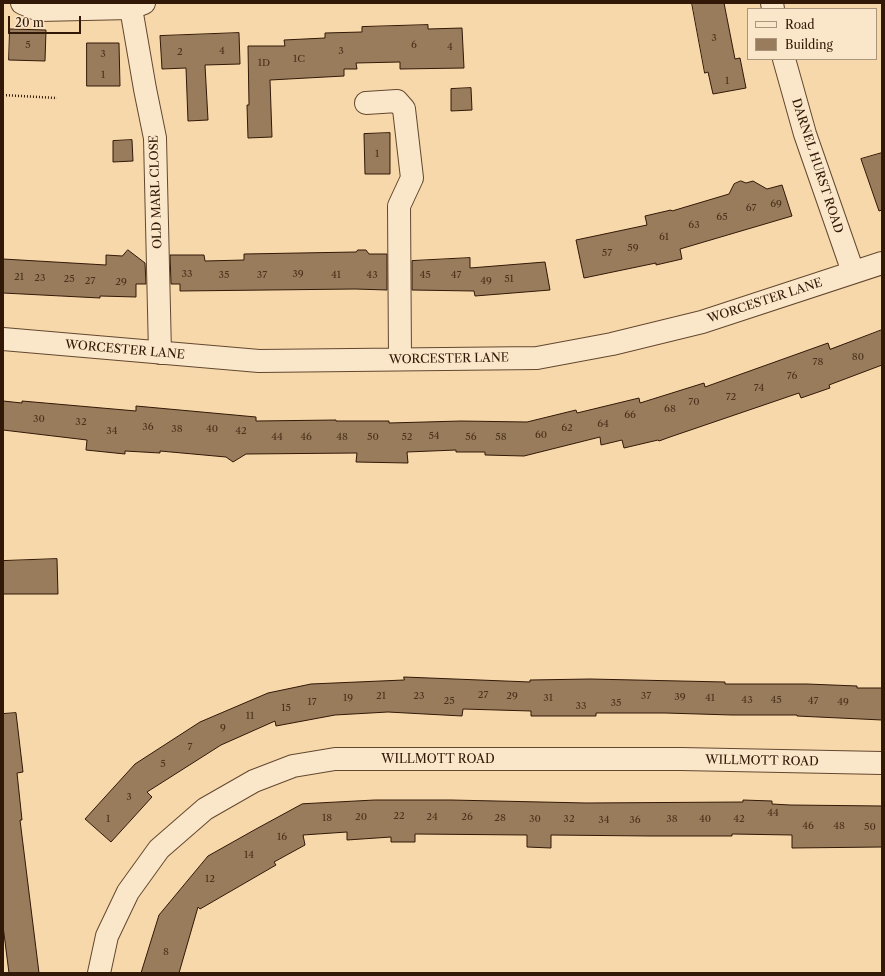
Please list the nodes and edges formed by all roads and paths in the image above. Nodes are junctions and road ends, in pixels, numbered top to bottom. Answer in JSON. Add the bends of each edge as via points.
{"nodes":[{"id":1,"x":22,"y":3,"type":"edge"},
{"id":2,"x":138,"y":6,"type":"edge"},
{"id":3,"x":784,"y":60,"type":"edge"},
{"id":4,"x":3,"y":96,"type":"edge"},
{"id":5,"x":57,"y":98,"type":"dead end"},
{"id":6,"x":366,"y":103,"type":"dead end"},
{"id":7,"x":882,"y":263,"type":"edge"},
{"id":8,"x":853,"y":272,"type":"junction"},
{"id":9,"x":3,"y":339,"type":"edge"},
{"id":10,"x":160,"y":353,"type":"junction"},
{"id":11,"x":400,"y":359,"type":"junction"},
{"id":12,"x":882,"y":763,"type":"edge"},
{"id":13,"x":99,"y":973,"type":"edge"}],
"edges":[{"from":1,"to":2,"type":"street","name":"OLD MARL CLOSE","via":[[39,10]]},
{"from":2,"to":10,"type":"street","name":"OLD MARL CLOSE","via":[[145,89],[155,138]]},
{"from":3,"to":8,"type":"street","name":"DARNEL HURST ROAD","via":[[805,134]]},
{"from":4,"to":5,"type":"path"},
{"from":6,"to":11,"type":"street","via":[[397,101],[404,109],[412,178],[400,206]]},
{"from":7,"to":8,"type":"street","name":"WORCESTER LANE"},
{"from":8,"to":11,"type":"street","name":"WORCESTER LANE","via":[[702,322],[612,344],[538,358]]},
{"from":9,"to":10,"type":"street","name":"WORCESTER LANE"},
{"from":10,"to":11,"type":"street","name":"WORCESTER LANE","via":[[259,361]]},
{"from":12,"to":13,"type":"street","name":"WILLMOTT ROAD","via":[[681,759],[335,759],[293,766],[254,781],[205,809],[159,849],[128,892],[107,936]]}]}
